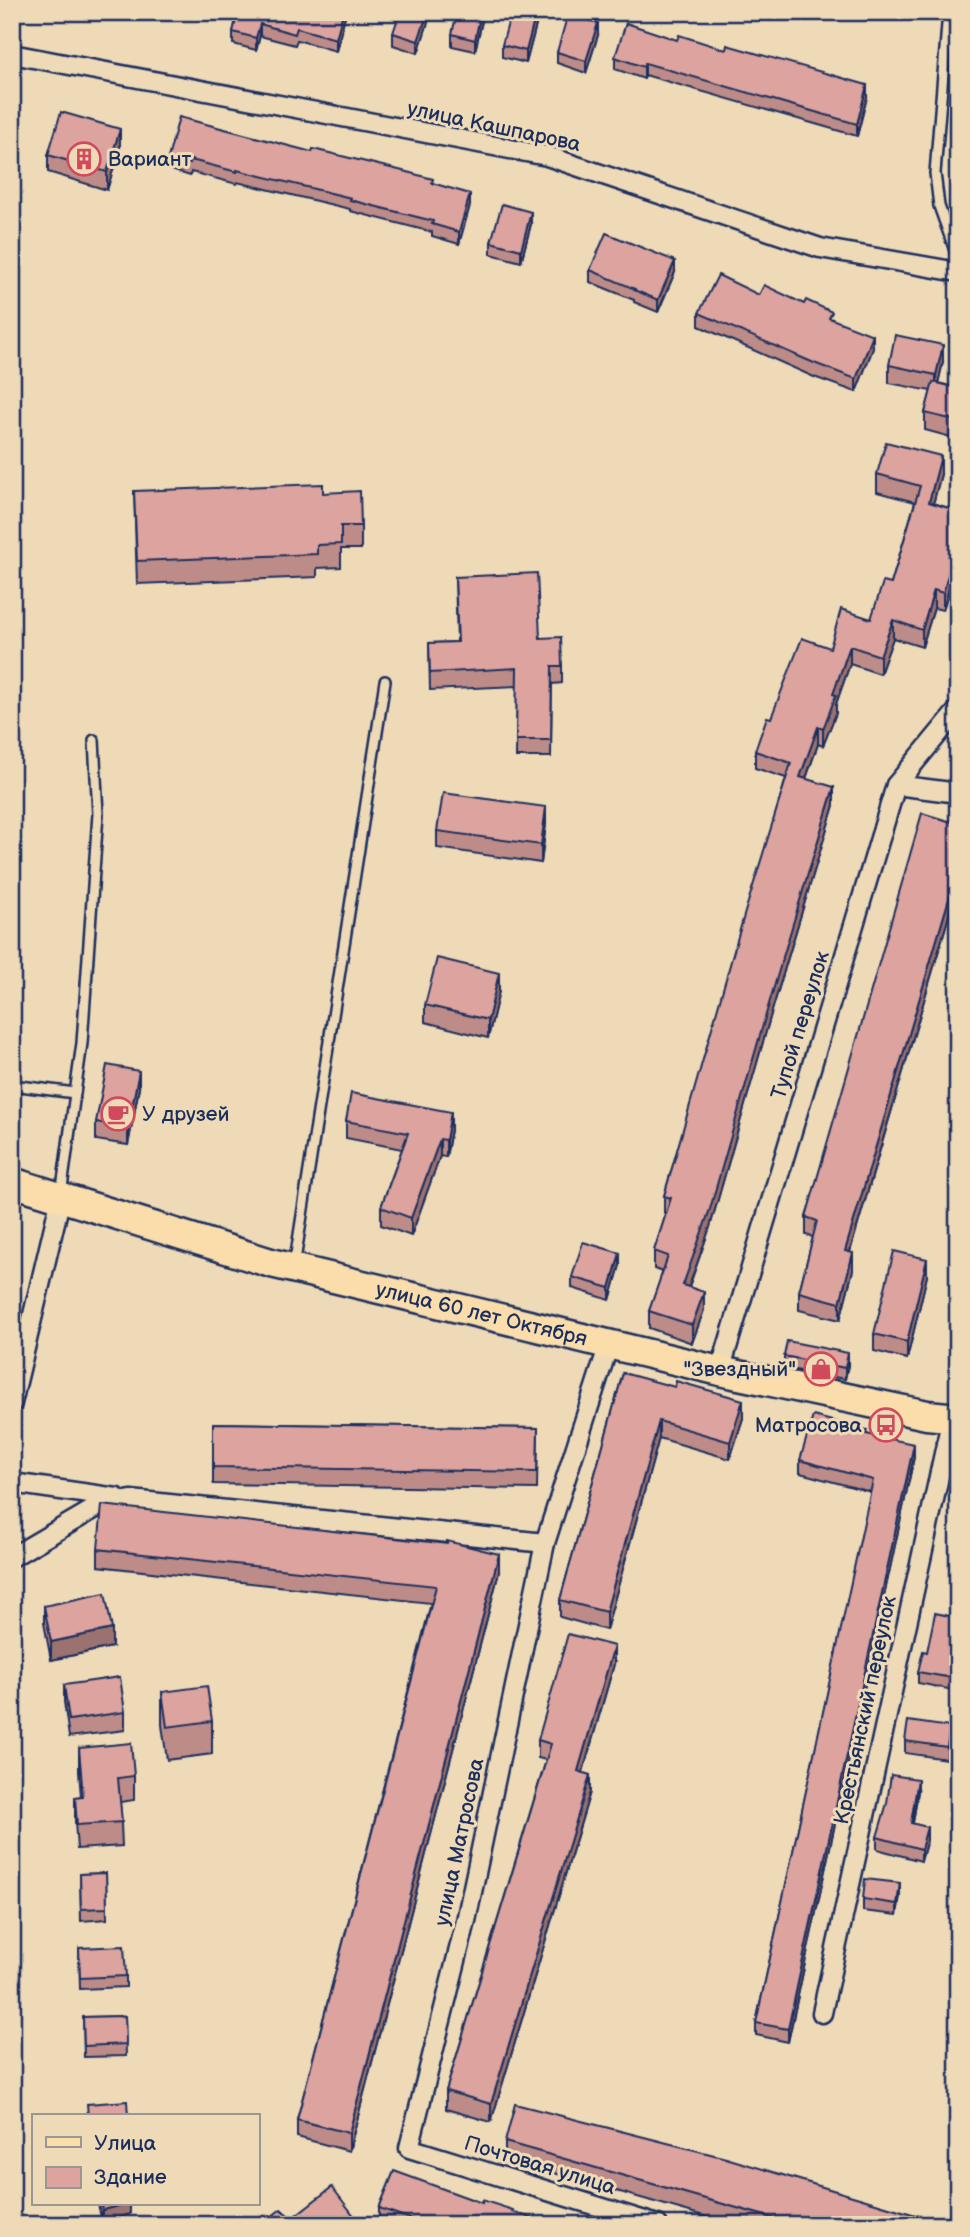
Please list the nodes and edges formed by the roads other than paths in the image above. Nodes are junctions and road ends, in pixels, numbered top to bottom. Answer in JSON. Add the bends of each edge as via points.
{"nodes":[{"id":1,"x":948,"y":12,"type":"edge"},
{"id":2,"x":12,"y":54,"type":"edge"},
{"id":3,"x":958,"y":260,"type":"edge"},
{"id":4,"x":958,"y":272,"type":"edge"},
{"id":5,"x":385,"y":681,"type":"dead end"},
{"id":6,"x":958,"y":710,"type":"edge"},
{"id":7,"x":94,"y":740,"type":"dead end"},
{"id":8,"x":896,"y":785,"type":"junction"},
{"id":9,"x":958,"y":793,"type":"edge"},
{"id":10,"x":12,"y":1085,"type":"edge"},
{"id":11,"x":75,"y":1093,"type":"junction"},
{"id":12,"x":12,"y":1182,"type":"edge"},
{"id":13,"x":61,"y":1197,"type":"junction"},
{"id":14,"x":293,"y":1268,"type":"junction"},
{"id":15,"x":609,"y":1344,"type":"junction"},
{"id":16,"x":720,"y":1371,"type":"junction"},
{"id":17,"x":12,"y":1403,"type":"edge"},
{"id":18,"x":955,"y":1418,"type":"edge"},
{"id":19,"x":12,"y":1483,"type":"edge"},
{"id":20,"x":131,"y":1500,"type":"junction"},
{"id":21,"x":545,"y":1543,"type":"junction"},
{"id":22,"x":12,"y":1557,"type":"edge"},
{"id":23,"x":822,"y":2013,"type":"dead end"},
{"id":24,"x":409,"y":2148,"type":"joint"},
{"id":25,"x":657,"y":2225,"type":"edge"}],
"edges":[{"from":1,"to":3,"type":"lane","via":[[935,173],[939,206]]},
{"from":2,"to":4,"type":"street","name":"улица Кашпарова","via":[[547,156],[820,248]]},
{"from":5,"to":14,"type":"lane"},
{"from":6,"to":8,"type":"street","name":"Тупой переулок"},
{"from":7,"to":11,"type":"lane","via":[[98,814]]},
{"from":8,"to":9,"type":"street"},
{"from":8,"to":16,"type":"street","name":"Тупой переулок"},
{"from":10,"to":11,"type":"lane"},
{"from":11,"to":13,"type":"lane"},
{"from":12,"to":13,"type":"main road","name":"улица 60 лет Октября"},
{"from":13,"to":14,"type":"main road","name":"улица 60 лет Октября"},
{"from":13,"to":17,"type":"street"},
{"from":14,"to":15,"type":"main road","name":"улица 60 лет Октября"},
{"from":15,"to":16,"type":"main road","name":"улица 60 лет Октября"},
{"from":15,"to":21,"type":"street","name":"улица Матросова"},
{"from":16,"to":18,"type":"main road","name":"улица 60 лет Октября"},
{"from":18,"to":23,"type":"street","name":"Крестьянский переулок"},
{"from":19,"to":20,"type":"street"},
{"from":20,"to":21,"type":"street"},
{"from":20,"to":22,"type":"street","via":[[99,1506]]},
{"from":21,"to":24,"type":"street","name":"улица Матросова","via":[[466,1921]]},
{"from":24,"to":25,"type":"street","name":"Почтовая улица"}]}
